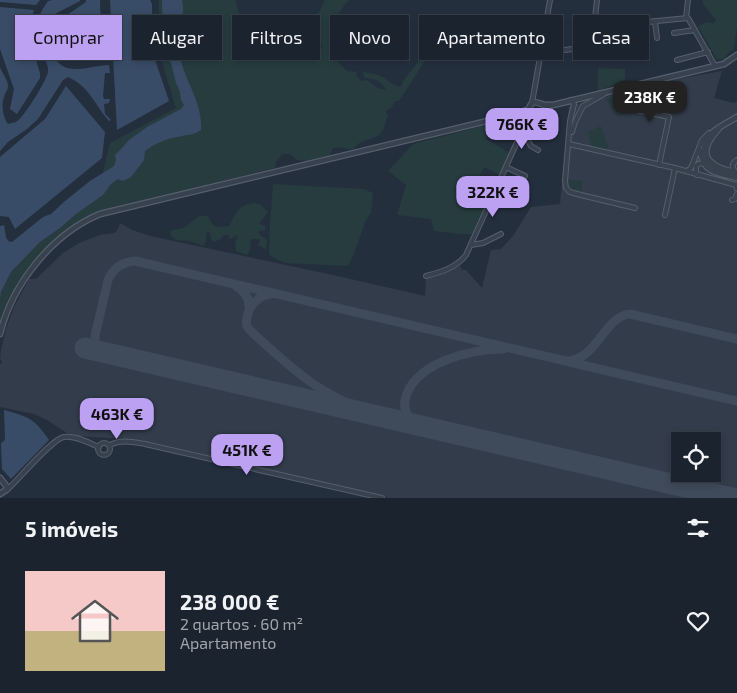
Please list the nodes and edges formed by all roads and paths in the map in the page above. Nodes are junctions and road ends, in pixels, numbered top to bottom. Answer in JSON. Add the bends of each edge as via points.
{"nodes":[{"id":1,"x":550,"y":0,"type":"edge"},
{"id":2,"x":597,"y":0,"type":"edge"},
{"id":3,"x":688,"y":0,"type":"edge"},
{"id":4,"x":547,"y":15,"type":"edge"},
{"id":5,"x":595,"y":15,"type":"edge"},
{"id":6,"x":686,"y":18,"type":"junction"},
{"id":7,"x":654,"y":21,"type":"junction"},
{"id":8,"x":649,"y":22,"type":"edge"},
{"id":9,"x":695,"y":30,"type":"junction"},
{"id":10,"x":674,"y":34,"type":"dead end"},
{"id":11,"x":657,"y":38,"type":"dead end"},
{"id":12,"x":708,"y":52,"type":"junction"},
{"id":13,"x":737,"y":55,"type":"edge"},
{"id":14,"x":540,"y":60,"type":"edge"},
{"id":15,"x":677,"y":60,"type":"dead end"},
{"id":16,"x":715,"y":66,"type":"junction"},
{"id":17,"x":605,"y":92,"type":"junction"},
{"id":18,"x":534,"y":93,"type":"junction"},
{"id":19,"x":571,"y":100,"type":"junction"},
{"id":20,"x":540,"y":102,"type":"junction"},
{"id":21,"x":532,"y":104,"type":"junction"},
{"id":22,"x":550,"y":105,"type":"junction"},
{"id":23,"x":636,"y":110,"type":"dead end"},
{"id":24,"x":544,"y":112,"type":"junction"},
{"id":25,"x":530,"y":113,"type":"junction"},
{"id":26,"x":538,"y":117,"type":"junction"},
{"id":27,"x":737,"y":117,"type":"edge"},
{"id":28,"x":529,"y":123,"type":"junction"},
{"id":29,"x":722,"y":126,"type":"junction"},
{"id":30,"x":522,"y":131,"type":"junction"},
{"id":31,"x":569,"y":142,"type":"junction"},
{"id":32,"x":700,"y":145,"type":"junction"},
{"id":33,"x":538,"y":150,"type":"dead end"},
{"id":34,"x":737,"y":160,"type":"edge"},
{"id":35,"x":704,"y":164,"type":"junction"},
{"id":36,"x":659,"y":165,"type":"junction"},
{"id":37,"x":506,"y":167,"type":"junction"},
{"id":38,"x":675,"y":168,"type":"junction"},
{"id":39,"x":684,"y":171,"type":"junction"},
{"id":40,"x":697,"y":175,"type":"junction"},
{"id":41,"x":737,"y":175,"type":"edge"},
{"id":42,"x":525,"y":176,"type":"dead end"},
{"id":43,"x":737,"y":188,"type":"edge"},
{"id":44,"x":737,"y":194,"type":"edge"},
{"id":45,"x":732,"y":200,"type":"dead end"},
{"id":46,"x":635,"y":208,"type":"dead end"},
{"id":47,"x":664,"y":215,"type":"dead end"},
{"id":48,"x":501,"y":234,"type":"dead end"},
{"id":49,"x":471,"y":244,"type":"junction"},
{"id":50,"x":426,"y":276,"type":"dead end"},
{"id":51,"x":0,"y":334,"type":"edge"},
{"id":52,"x":110,"y":446,"type":"junction"},
{"id":53,"x":98,"y":447,"type":"junction"},
{"id":54,"x":2,"y":481,"type":"edge"},
{"id":55,"x":13,"y":484,"type":"junction"},
{"id":56,"x":2,"y":492,"type":"edge"},
{"id":57,"x":382,"y":498,"type":"edge"}],
"edges":[{"from":1,"to":4,"type":"street"},
{"from":2,"to":5,"type":"street"},
{"from":3,"to":6,"type":"street"},
{"from":6,"to":7,"type":"street"},
{"from":6,"to":9,"type":"street"},
{"from":7,"to":8,"type":"street"},
{"from":7,"to":11,"type":"street"},
{"from":9,"to":10,"type":"street"},
{"from":9,"to":12,"type":"street"},
{"from":12,"to":15,"type":"street"},
{"from":12,"to":16,"type":"street"},
{"from":13,"to":16,"type":"street"},
{"from":14,"to":18,"type":"street"},
{"from":16,"to":17,"type":"street"},
{"from":17,"to":19,"type":"street"},
{"from":17,"to":31,"type":"street","via":[[582,108]]},
{"from":18,"to":20,"type":"street"},
{"from":18,"to":21,"type":"street"},
{"from":19,"to":22,"type":"street"},
{"from":19,"to":31,"type":"street","via":[[574,104]]},
{"from":20,"to":21,"type":"street"},
{"from":20,"to":22,"type":"street"},
{"from":20,"to":24,"type":"street"},
{"from":21,"to":25,"type":"street"},
{"from":22,"to":24,"type":"street"},
{"from":23,"to":36,"type":"street","via":[[669,117]]},
{"from":24,"to":26,"type":"street"},
{"from":25,"to":26,"type":"street"},
{"from":25,"to":28,"type":"street"},
{"from":25,"to":51,"type":"street","via":[[92,217],[68,232],[38,261],[17,292]]},
{"from":26,"to":28,"type":"street"},
{"from":27,"to":29,"type":"street"},
{"from":28,"to":30,"type":"street"},
{"from":29,"to":32,"type":"street","via":[[708,134]]},
{"from":29,"to":41,"type":"street","via":[[707,138],[704,156],[716,169]]},
{"from":30,"to":33,"type":"street","via":[[531,146]]},
{"from":30,"to":37,"type":"street"},
{"from":31,"to":36,"type":"street"},
{"from":31,"to":46,"type":"street","via":[[567,190]]},
{"from":32,"to":35,"type":"street"},
{"from":32,"to":39,"type":"street","via":[[692,168]]},
{"from":34,"to":41,"type":"street","via":[[732,165]]},
{"from":35,"to":40,"type":"street","via":[[696,166]]},
{"from":35,"to":41,"type":"street","via":[[717,174]]},
{"from":36,"to":38,"type":"street"},
{"from":37,"to":42,"type":"street"},
{"from":37,"to":49,"type":"street"},
{"from":38,"to":39,"type":"street"},
{"from":38,"to":47,"type":"street"},
{"from":39,"to":40,"type":"street"},
{"from":40,"to":43,"type":"street","via":[[730,183]]},
{"from":44,"to":45,"type":"street"},
{"from":48,"to":49,"type":"street","via":[[483,243]]},
{"from":49,"to":50,"type":"street","via":[[462,259],[452,267]]},
{"from":52,"to":53,"type":"street","via":[[104,443]]},
{"from":52,"to":53,"type":"street","via":[[104,455]]},
{"from":52,"to":57,"type":"street","via":[[118,441],[145,444]]},
{"from":53,"to":55,"type":"street","via":[[70,437],[60,438]]},
{"from":54,"to":55,"type":"street"},
{"from":54,"to":56,"type":"street","via":[[7,487]]},
{"from":55,"to":56,"type":"street"}]}
